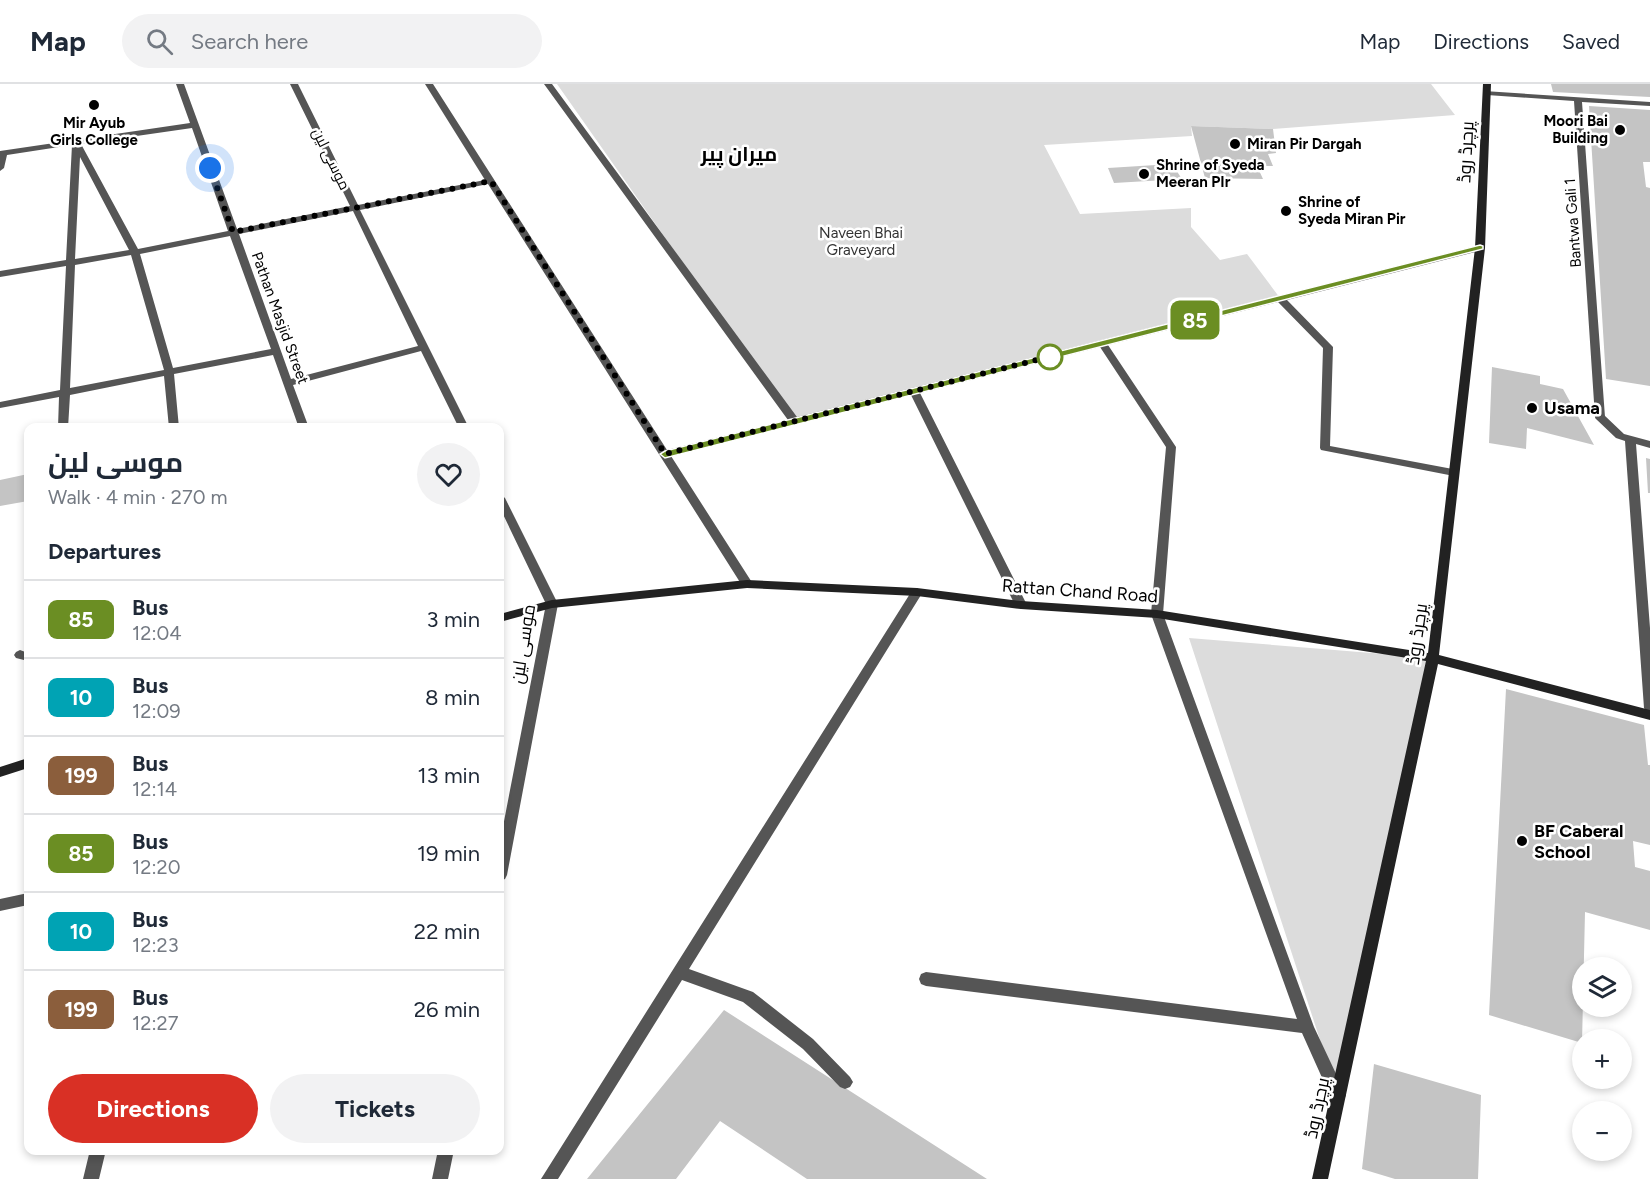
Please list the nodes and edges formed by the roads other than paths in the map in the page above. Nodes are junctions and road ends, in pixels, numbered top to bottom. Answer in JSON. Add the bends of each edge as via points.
{"nodes":[{"id":1,"x":180,"y":84,"type":"edge"},
{"id":2,"x":294,"y":84,"type":"edge"},
{"id":3,"x":429,"y":84,"type":"edge"},
{"id":4,"x":548,"y":84,"type":"edge"},
{"id":5,"x":1487,"y":88,"type":"edge"},
{"id":6,"x":1578,"y":99,"type":"junction"},
{"id":7,"x":1650,"y":104,"type":"edge"},
{"id":8,"x":195,"y":125,"type":"junction"},
{"id":9,"x":76,"y":143,"type":"junction"},
{"id":10,"x":1,"y":153,"type":"edge"},
{"id":11,"x":0,"y":168,"type":"edge"},
{"id":12,"x":491,"y":181,"type":"junction"},
{"id":13,"x":355,"y":208,"type":"junction"},
{"id":14,"x":233,"y":232,"type":"junction"},
{"id":15,"x":1480,"y":248,"type":"junction"},
{"id":16,"x":135,"y":252,"type":"junction"},
{"id":17,"x":71,"y":264,"type":"junction"},
{"id":18,"x":0,"y":274,"type":"edge"},
{"id":19,"x":1280,"y":298,"type":"junction"},
{"id":20,"x":1102,"y":343,"type":"junction"},
{"id":21,"x":424,"y":346,"type":"junction"},
{"id":22,"x":276,"y":351,"type":"junction"},
{"id":23,"x":169,"y":371,"type":"junction"},
{"id":24,"x":288,"y":383,"type":"junction"},
{"id":25,"x":914,"y":391,"type":"junction"},
{"id":26,"x":65,"y":393,"type":"junction"},
{"id":27,"x":0,"y":405,"type":"edge"},
{"id":28,"x":794,"y":422,"type":"junction"},
{"id":29,"x":63,"y":423,"type":"edge"},
{"id":30,"x":174,"y":423,"type":"edge"},
{"id":31,"x":302,"y":423,"type":"edge"},
{"id":32,"x":462,"y":423,"type":"edge"},
{"id":33,"x":1630,"y":441,"type":"junction"},
{"id":34,"x":1650,"y":445,"type":"edge"},
{"id":35,"x":665,"y":454,"type":"junction"},
{"id":36,"x":1454,"y":472,"type":"junction"},
{"id":37,"x":504,"y":506,"type":"edge"},
{"id":38,"x":747,"y":584,"type":"junction"},
{"id":39,"x":917,"y":592,"type":"junction"},
{"id":40,"x":552,"y":604,"type":"junction"},
{"id":41,"x":1021,"y":606,"type":"junction"},
{"id":42,"x":1157,"y":614,"type":"junction"},
{"id":43,"x":504,"y":617,"type":"edge"},
{"id":44,"x":1433,"y":658,"type":"junction"},
{"id":45,"x":1650,"y":708,"type":"edge"},
{"id":46,"x":1650,"y":715,"type":"edge"},
{"id":47,"x":24,"y":764,"type":"edge"},
{"id":48,"x":0,"y":772,"type":"edge"},
{"id":49,"x":504,"y":854,"type":"edge"},
{"id":50,"x":24,"y":900,"type":"edge"},
{"id":51,"x":0,"y":905,"type":"edge"},
{"id":52,"x":679,"y":972,"type":"junction"},
{"id":53,"x":926,"y":979,"type":"dead end"},
{"id":54,"x":1307,"y":1027,"type":"junction"},
{"id":55,"x":845,"y":1082,"type":"dead end"},
{"id":56,"x":1338,"y":1095,"type":"junction"},
{"id":57,"x":97,"y":1155,"type":"edge"},
{"id":58,"x":445,"y":1155,"type":"edge"},
{"id":59,"x":91,"y":1179,"type":"edge"},
{"id":60,"x":440,"y":1179,"type":"edge"},
{"id":61,"x":549,"y":1179,"type":"edge"},
{"id":62,"x":1320,"y":1179,"type":"edge"}],
"edges":[{"from":1,"to":8,"type":"street","name":"Pathan Masjid Street"},
{"from":2,"to":13,"type":"street","name":"موسی لین"},
{"from":3,"to":12,"type":"street"},
{"from":4,"to":28,"type":"street"},
{"from":5,"to":6,"type":"street"},
{"from":5,"to":15,"type":"street","name":"پرچرڈ روڈ"},
{"from":6,"to":7,"type":"street"},
{"from":6,"to":33,"type":"street","name":"Bantwa Gali 1","via":[[1600,417]]},
{"from":8,"to":9,"type":"street"},
{"from":8,"to":14,"type":"street","name":"Pathan Masjid Street"},
{"from":9,"to":10,"type":"street"},
{"from":9,"to":16,"type":"street"},
{"from":9,"to":17,"type":"street"},
{"from":10,"to":11,"type":"street"},
{"from":12,"to":13,"type":"street"},
{"from":12,"to":35,"type":"street"},
{"from":13,"to":14,"type":"street"},
{"from":13,"to":21,"type":"street","name":"موسی لین"},
{"from":14,"to":16,"type":"street"},
{"from":14,"to":22,"type":"street","name":"Pathan Masjid Street"},
{"from":15,"to":19,"type":"street"},
{"from":15,"to":36,"type":"street","name":"پرچرڈ روڈ"},
{"from":16,"to":17,"type":"street"},
{"from":16,"to":23,"type":"street"},
{"from":17,"to":18,"type":"street"},
{"from":17,"to":26,"type":"street"},
{"from":19,"to":20,"type":"street"},
{"from":19,"to":36,"type":"street","via":[[1328,347],[1325,448]]},
{"from":20,"to":25,"type":"street"},
{"from":20,"to":42,"type":"street","via":[[1171,447]]},
{"from":21,"to":24,"type":"street"},
{"from":21,"to":32,"type":"street","name":"موسی لین"},
{"from":22,"to":23,"type":"street"},
{"from":22,"to":24,"type":"street","name":"Pathan Masjid Street"},
{"from":23,"to":26,"type":"street"},
{"from":23,"to":30,"type":"street"},
{"from":24,"to":31,"type":"street","name":"Pathan Masjid Street"},
{"from":25,"to":28,"type":"street"},
{"from":25,"to":41,"type":"street"},
{"from":26,"to":27,"type":"street"},
{"from":26,"to":29,"type":"street"},
{"from":28,"to":35,"type":"street"},
{"from":33,"to":34,"type":"street"},
{"from":33,"to":45,"type":"street"},
{"from":35,"to":38,"type":"street"},
{"from":36,"to":44,"type":"street","name":"پرچرڈ روڈ"},
{"from":37,"to":40,"type":"street","name":"موسی لین"},
{"from":38,"to":39,"type":"street","name":"Rattan Chand Road"},
{"from":38,"to":40,"type":"street","name":"Rattan Chand Road"},
{"from":39,"to":41,"type":"street","name":"Rattan Chand Road"},
{"from":39,"to":52,"type":"street"},
{"from":40,"to":43,"type":"street","name":"Rattan Chand Road"},
{"from":40,"to":49,"type":"street","name":"موسی لین"},
{"from":41,"to":42,"type":"street","name":"Rattan Chand Road"},
{"from":42,"to":44,"type":"street","name":"Rattan Chand Road"},
{"from":42,"to":54,"type":"street"},
{"from":44,"to":46,"type":"street","name":"Rattan Chand Road"},
{"from":44,"to":56,"type":"street","name":"پرچرڈ روڈ"},
{"from":47,"to":48,"type":"street"},
{"from":50,"to":51,"type":"street"},
{"from":52,"to":55,"type":"street","via":[[748,997],[808,1044]]},
{"from":52,"to":61,"type":"street"},
{"from":53,"to":54,"type":"street"},
{"from":54,"to":56,"type":"street"},
{"from":56,"to":62,"type":"street","name":"پرچرڈ روڈ"},
{"from":57,"to":59,"type":"street"},
{"from":58,"to":60,"type":"street"}]}
